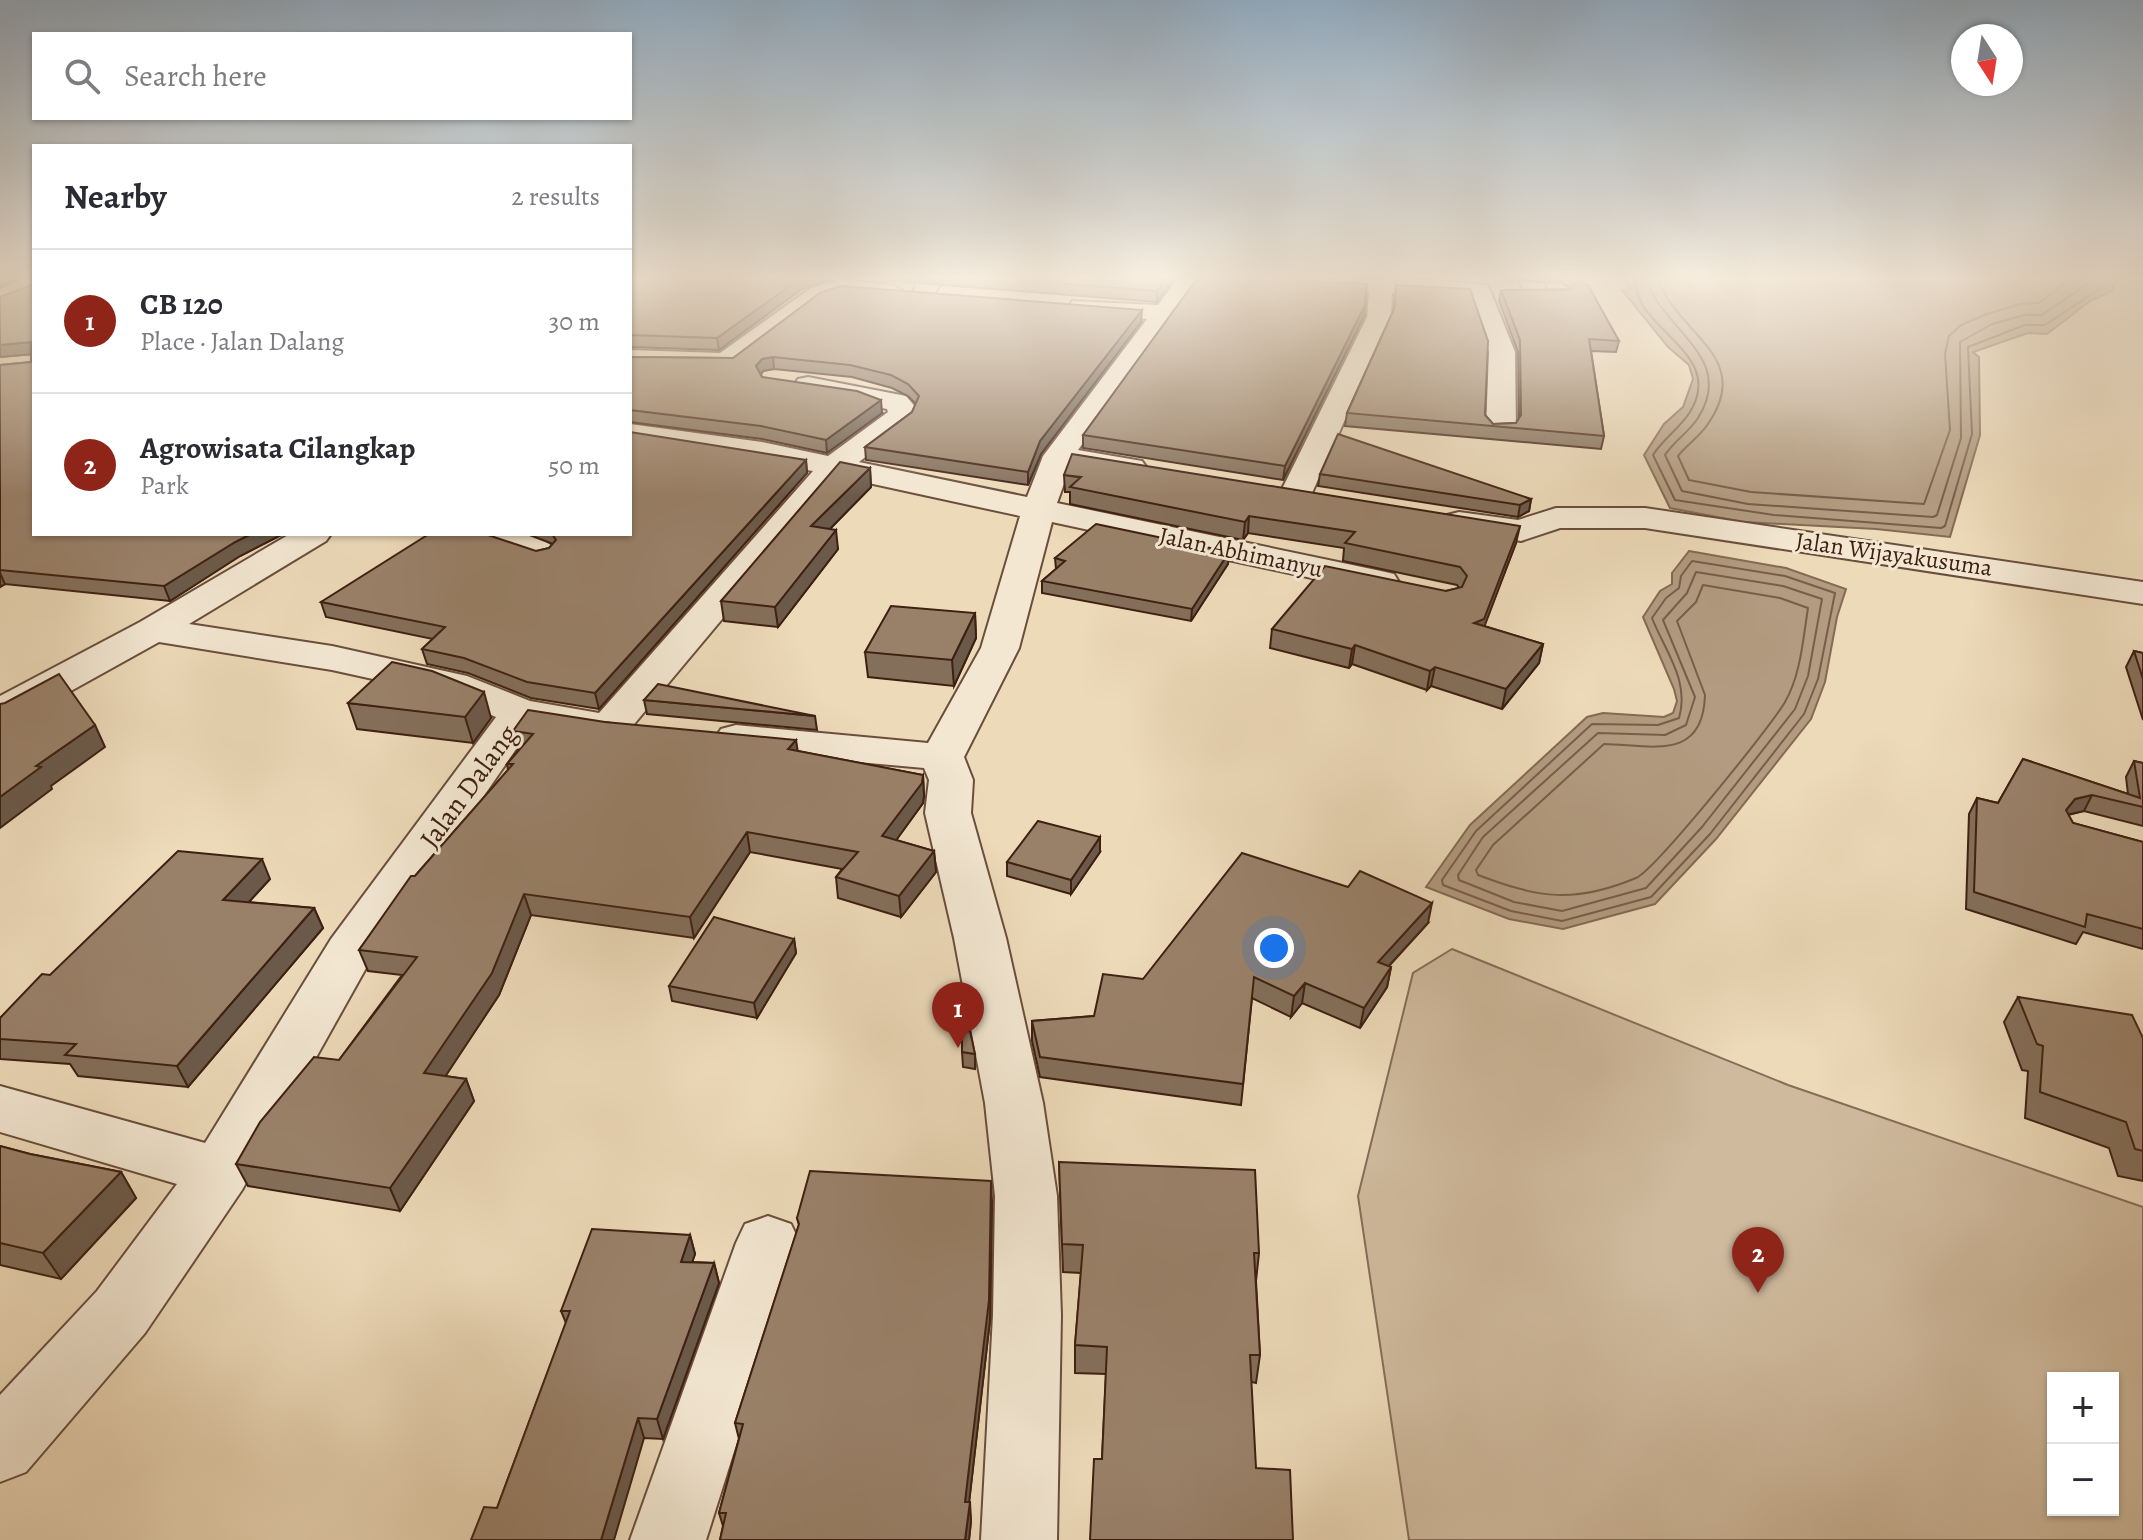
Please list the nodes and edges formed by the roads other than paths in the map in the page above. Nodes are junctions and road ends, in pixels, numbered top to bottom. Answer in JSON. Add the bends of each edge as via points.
{"nodes":[{"id":1,"x":738,"y":352,"type":"edge"},
{"id":2,"x":1134,"y":352,"type":"edge"},
{"id":3,"x":1363,"y":352,"type":"edge"},
{"id":4,"x":1502,"y":352,"type":"edge"},
{"id":5,"x":632,"y":358,"type":"edge"},
{"id":6,"x":774,"y":380,"type":"edge"},
{"id":7,"x":1501,"y":428,"type":"edge"},
{"id":8,"x":632,"y":433,"type":"edge"},
{"id":9,"x":1058,"y":456,"type":"junction"},
{"id":10,"x":833,"y":467,"type":"junction"},
{"id":11,"x":1162,"y":472,"type":"edge"},
{"id":12,"x":1296,"y":493,"type":"edge"},
{"id":13,"x":1039,"y":508,"type":"junction"},
{"id":14,"x":1428,"y":517,"type":"edge"},
{"id":15,"x":311,"y":536,"type":"edge"},
{"id":16,"x":495,"y":536,"type":"edge"},
{"id":17,"x":540,"y":552,"type":"edge"},
{"id":18,"x":1412,"y":589,"type":"edge"},
{"id":19,"x":2143,"y":593,"type":"edge"},
{"id":20,"x":153,"y":630,"type":"junction"},
{"id":21,"x":521,"y":712,"type":"junction"},
{"id":22,"x":0,"y":713,"type":"edge"},
{"id":23,"x":610,"y":726,"type":"junction"},
{"id":24,"x":942,"y":757,"type":"junction"},
{"id":25,"x":0,"y":1109,"type":"edge"},
{"id":26,"x":220,"y":1172,"type":"junction"},
{"id":27,"x":768,"y":1243,"type":"dead end"},
{"id":28,"x":0,"y":1447,"type":"edge"},
{"id":29,"x":668,"y":1540,"type":"edge"},
{"id":30,"x":1019,"y":1540,"type":"edge"}],
"edges":[{"from":1,"to":5,"type":"street","via":[[726,361]]},
{"from":2,"to":9,"type":"street"},
{"from":3,"to":12,"type":"street"},
{"from":4,"to":7,"type":"street"},
{"from":6,"to":10,"type":"street","via":[[876,396],[903,409],[901,416]]},
{"from":8,"to":10,"type":"street","via":[[762,451]]},
{"from":9,"to":11,"type":"street"},
{"from":9,"to":13,"type":"street"},
{"from":10,"to":13,"type":"street"},
{"from":10,"to":23,"type":"street"},
{"from":13,"to":18,"type":"street","name":"Jalan Abhimanyu"},
{"from":13,"to":24,"type":"street","via":[[1000,648]]},
{"from":14,"to":19,"type":"street","name":"Jalan Wijayakusuma","via":[[1521,531],[1556,518],[1645,518]]},
{"from":15,"to":20,"type":"street"},
{"from":16,"to":17,"type":"street"},
{"from":20,"to":21,"type":"street","via":[[332,658],[453,685]]},
{"from":20,"to":22,"type":"street"},
{"from":21,"to":23,"type":"street","name":"Jalan Dalang"},
{"from":21,"to":26,"type":"street","name":"Jalan Dalang","via":[[349,952]]},
{"from":23,"to":24,"type":"street","name":"Jalan Dalang"},
{"from":24,"to":30,"type":"street","via":[[951,780],[948,813],[1011,1089],[1026,1196]]},
{"from":25,"to":26,"type":"street"},
{"from":26,"to":28,"type":"street","name":"Jalan Dalang","via":[[121,1312]]},
{"from":27,"to":29,"type":"street"}]}
